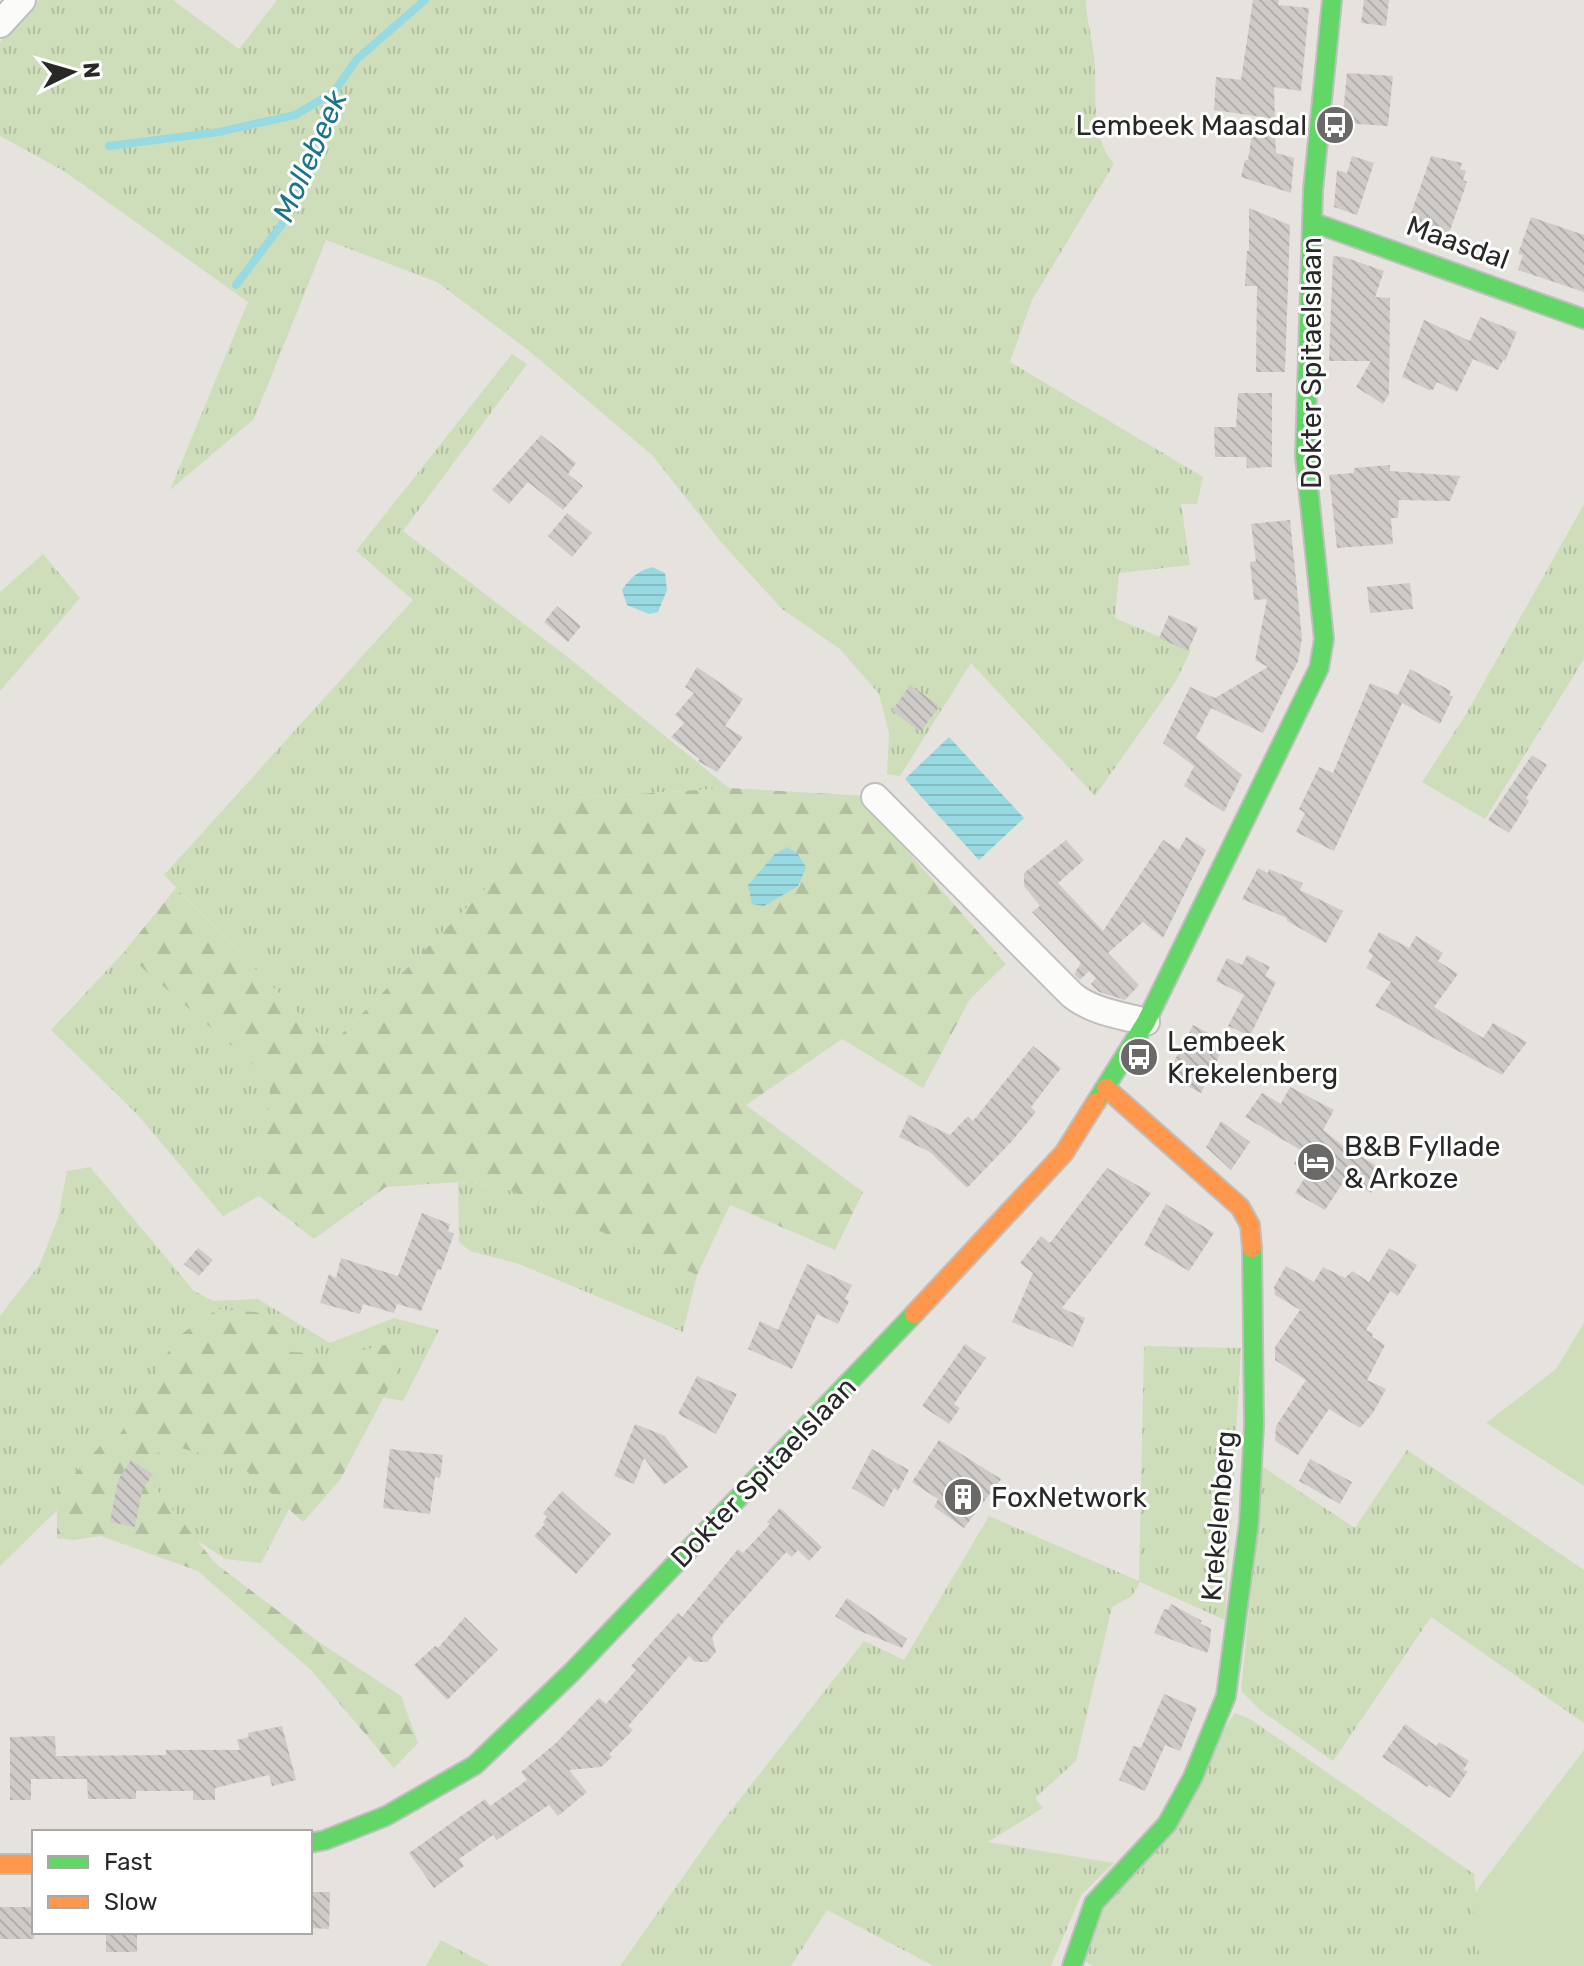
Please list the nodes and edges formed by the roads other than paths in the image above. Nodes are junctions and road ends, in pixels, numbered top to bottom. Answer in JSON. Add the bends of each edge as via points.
{"nodes":[{"id":1,"x":22,"y":0,"type":"edge"},
{"id":2,"x":1332,"y":0,"type":"edge"},
{"id":3,"x":0,"y":24,"type":"edge"},
{"id":4,"x":1312,"y":222,"type":"junction"},
{"id":5,"x":1584,"y":319,"type":"edge"},
{"id":6,"x":875,"y":797,"type":"dead end"},
{"id":7,"x":1146,"y":1022,"type":"junction"},
{"id":8,"x":1106,"y":1088,"type":"junction"},
{"id":9,"x":312,"y":1843,"type":"edge"},
{"id":10,"x":0,"y":1864,"type":"edge"},
{"id":11,"x":32,"y":1864,"type":"edge"},
{"id":12,"x":1072,"y":1966,"type":"edge"}],
"edges":[{"from":1,"to":3,"type":"street"},
{"from":2,"to":4,"type":"street","name":"Dokter Spitaelslaan"},
{"from":4,"to":5,"type":"street","name":"Maasdal"},
{"from":4,"to":7,"type":"street","name":"Dokter Spitaelslaan","via":[[1305,456],[1324,639],[1319,668]]},
{"from":6,"to":7,"type":"street","via":[[1072,995],[1099,1010]]},
{"from":7,"to":8,"type":"street","name":"Dokter Spitaelslaan"},
{"from":8,"to":9,"type":"street","name":"Dokter Spitaelslaan","via":[[1064,1153],[1003,1220],[572,1672],[475,1765],[386,1816]]},
{"from":8,"to":12,"type":"street","name":"Krekelenberg","via":[[1247,1216],[1252,1244],[1254,1425],[1249,1522],[1226,1696],[1167,1824],[1094,1903]]},
{"from":10,"to":11,"type":"street"}]}
